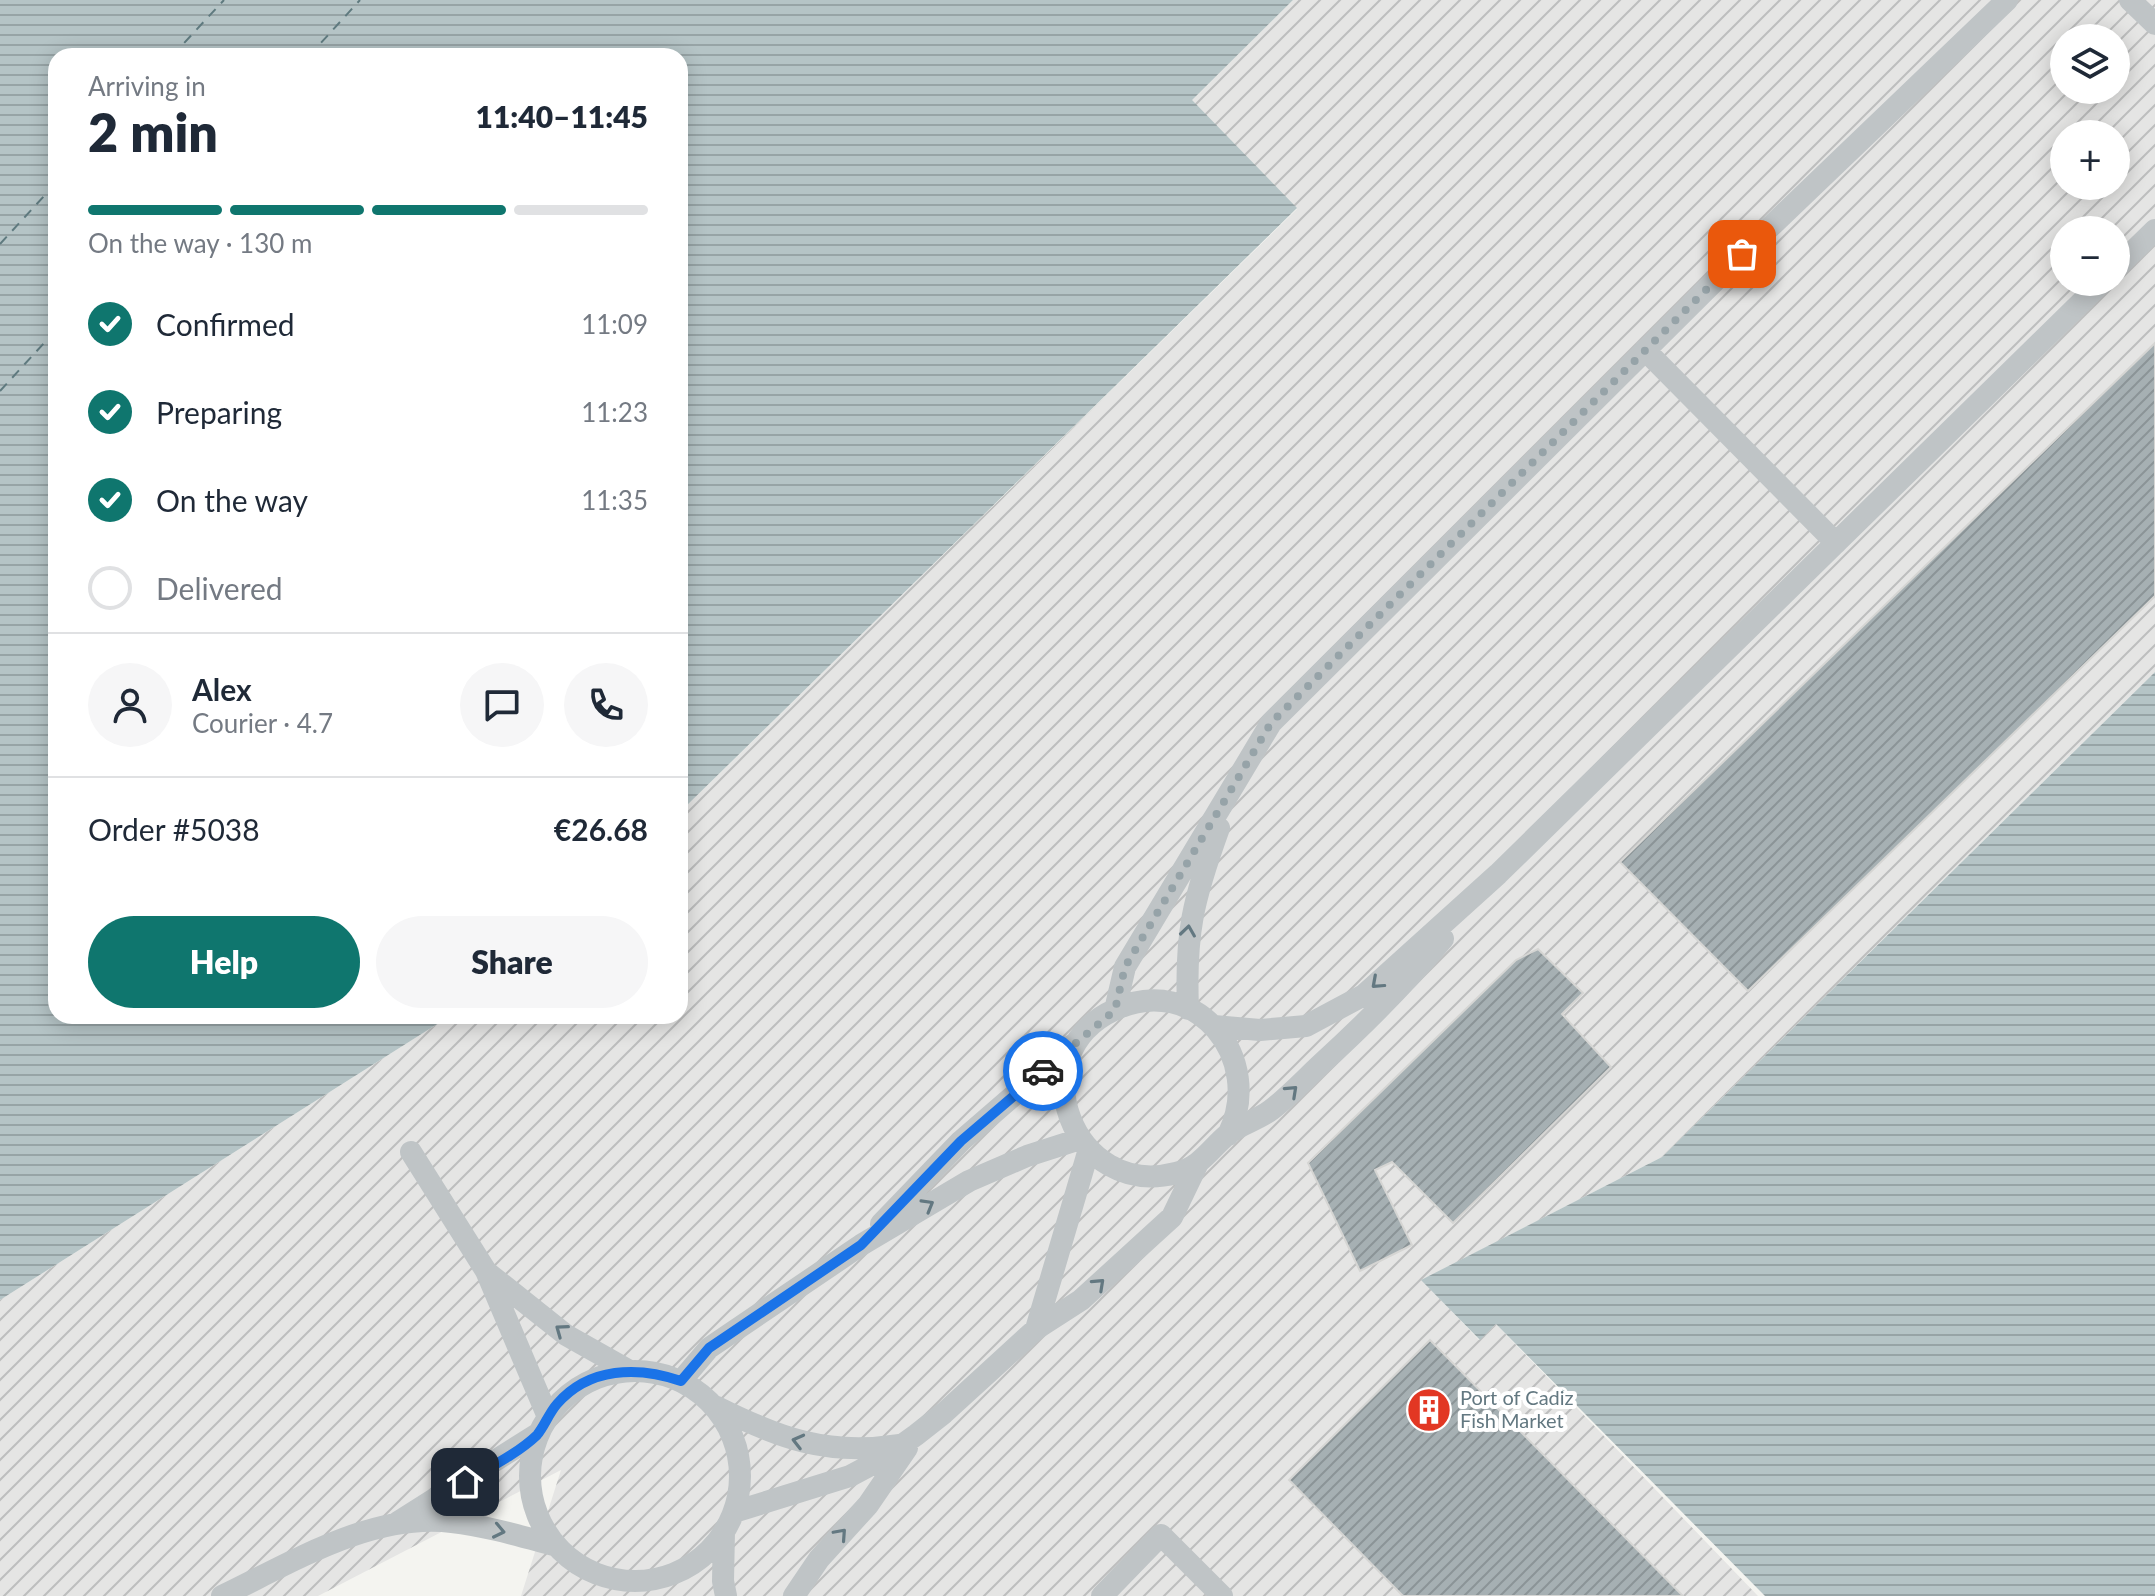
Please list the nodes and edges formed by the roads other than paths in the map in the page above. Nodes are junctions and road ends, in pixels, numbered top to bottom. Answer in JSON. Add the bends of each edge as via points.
{"nodes":[{"id":1,"x":2007,"y":0,"type":"edge"},
{"id":2,"x":2130,"y":0,"type":"edge"},
{"id":3,"x":2155,"y":24,"type":"edge"},
{"id":4,"x":2155,"y":230,"type":"edge"},
{"id":5,"x":2130,"y":254,"type":"edge"},
{"id":6,"x":2088,"y":296,"type":"edge"},
{"id":7,"x":1645,"y":350,"type":"junction"},
{"id":8,"x":1836,"y":543,"type":"junction"},
{"id":9,"x":1237,"y":778,"type":"junction"},
{"id":10,"x":1498,"y":874,"type":"junction"},
{"id":11,"x":1188,"y":1009,"type":"junction"},
{"id":12,"x":1115,"y":1010,"type":"junction"},
{"id":13,"x":1214,"y":1026,"type":"junction"},
{"id":14,"x":1080,"y":1039,"type":"junction"},
{"id":15,"x":1228,"y":1135,"type":"junction"},
{"id":16,"x":1084,"y":1144,"type":"junction"},
{"id":17,"x":411,"y":1152,"type":"dead end"},
{"id":18,"x":1197,"y":1165,"type":"junction"},
{"id":19,"x":861,"y":1245,"type":"junction"},
{"id":20,"x":486,"y":1271,"type":"junction"},
{"id":21,"x":1036,"y":1329,"type":"junction"},
{"id":22,"x":628,"y":1370,"type":"junction"},
{"id":23,"x":681,"y":1381,"type":"junction"},
{"id":24,"x":711,"y":1405,"type":"junction"},
{"id":25,"x":544,"y":1425,"type":"junction"},
{"id":26,"x":909,"y":1439,"type":"junction"},
{"id":27,"x":729,"y":1521,"type":"junction"},
{"id":28,"x":394,"y":1525,"type":"junction"},
{"id":29,"x":554,"y":1545,"type":"junction"},
{"id":30,"x":612,"y":1585,"type":"edge"},
{"id":31,"x":222,"y":1596,"type":"edge"},
{"id":32,"x":650,"y":1596,"type":"edge"},
{"id":33,"x":726,"y":1596,"type":"edge"},
{"id":34,"x":794,"y":1596,"type":"edge"},
{"id":35,"x":1102,"y":1596,"type":"edge"},
{"id":36,"x":1222,"y":1596,"type":"edge"}],
"edges":[{"from":1,"to":7,"type":"lane"},
{"from":2,"to":3,"type":"lane"},
{"from":4,"to":5,"type":"lane"},
{"from":6,"to":8,"type":"lane"},
{"from":7,"to":8,"type":"lane"},
{"from":7,"to":9,"type":"lane","via":[[1271,723]]},
{"from":8,"to":10,"type":"lane"},
{"from":11,"to":9,"type":"lane","one_way":true,"via":[[1191,912]]},
{"from":9,"to":12,"type":"lane","via":[[1125,967]]},
{"from":10,"to":13,"type":"lane","one_way":true,"via":[[1364,995],[1324,1017],[1289,1029]]},
{"from":15,"to":10,"type":"lane","one_way":true,"via":[[1271,1110],[1394,997]]},
{"from":11,"to":12,"type":"lane","via":[[1144,1002]]},
{"from":11,"to":13,"type":"lane"},
{"from":12,"to":14,"type":"lane"},
{"from":13,"to":15,"type":"lane","via":[[1231,1050],[1239,1078],[1238,1108]]},
{"from":14,"to":16,"type":"lane","via":[[1064,1083],[1068,1115]]},
{"from":14,"to":19,"type":"lane","via":[[961,1141]]},
{"from":15,"to":18,"type":"lane"},
{"from":16,"to":18,"type":"lane","via":[[1116,1169],[1136,1175],[1157,1177]]},
{"from":19,"to":16,"type":"lane","one_way":true,"via":[[969,1181],[1027,1156]]},
{"from":16,"to":21,"type":"lane"},
{"from":17,"to":20,"type":"lane"},
{"from":21,"to":18,"type":"lane","one_way":true,"via":[[1081,1300],[1172,1217]]},
{"from":19,"to":23,"type":"lane","via":[[709,1348]]},
{"from":22,"to":20,"type":"lane","one_way":true,"via":[[566,1335]]},
{"from":20,"to":25,"type":"lane","via":[[515,1333]]},
{"from":21,"to":26,"type":"lane"},
{"from":22,"to":23,"type":"lane"},
{"from":22,"to":25,"type":"lane","via":[[578,1387]]},
{"from":23,"to":24,"type":"lane"},
{"from":26,"to":24,"type":"lane","one_way":true,"via":[[845,1450],[796,1442]]},
{"from":24,"to":27,"type":"lane","via":[[735,1440],[741,1467],[740,1494]]},
{"from":25,"to":28,"type":"lane"},
{"from":25,"to":29,"type":"lane","via":[[529,1473],[531,1498]]},
{"from":26,"to":27,"type":"lane","via":[[850,1476]]},
{"from":34,"to":26,"type":"lane","one_way":true,"via":[[868,1505]]},
{"from":27,"to":30,"type":"lane","via":[[697,1562],[673,1575]]},
{"from":27,"to":33,"type":"lane"},
{"from":28,"to":29,"type":"lane","one_way":true,"via":[[450,1521]]},
{"from":28,"to":31,"type":"lane","via":[[316,1550]]},
{"from":29,"to":30,"type":"lane"},
{"from":30,"to":32,"type":"lane"},
{"from":35,"to":36,"type":"lane","via":[[1161,1535]]}]}
